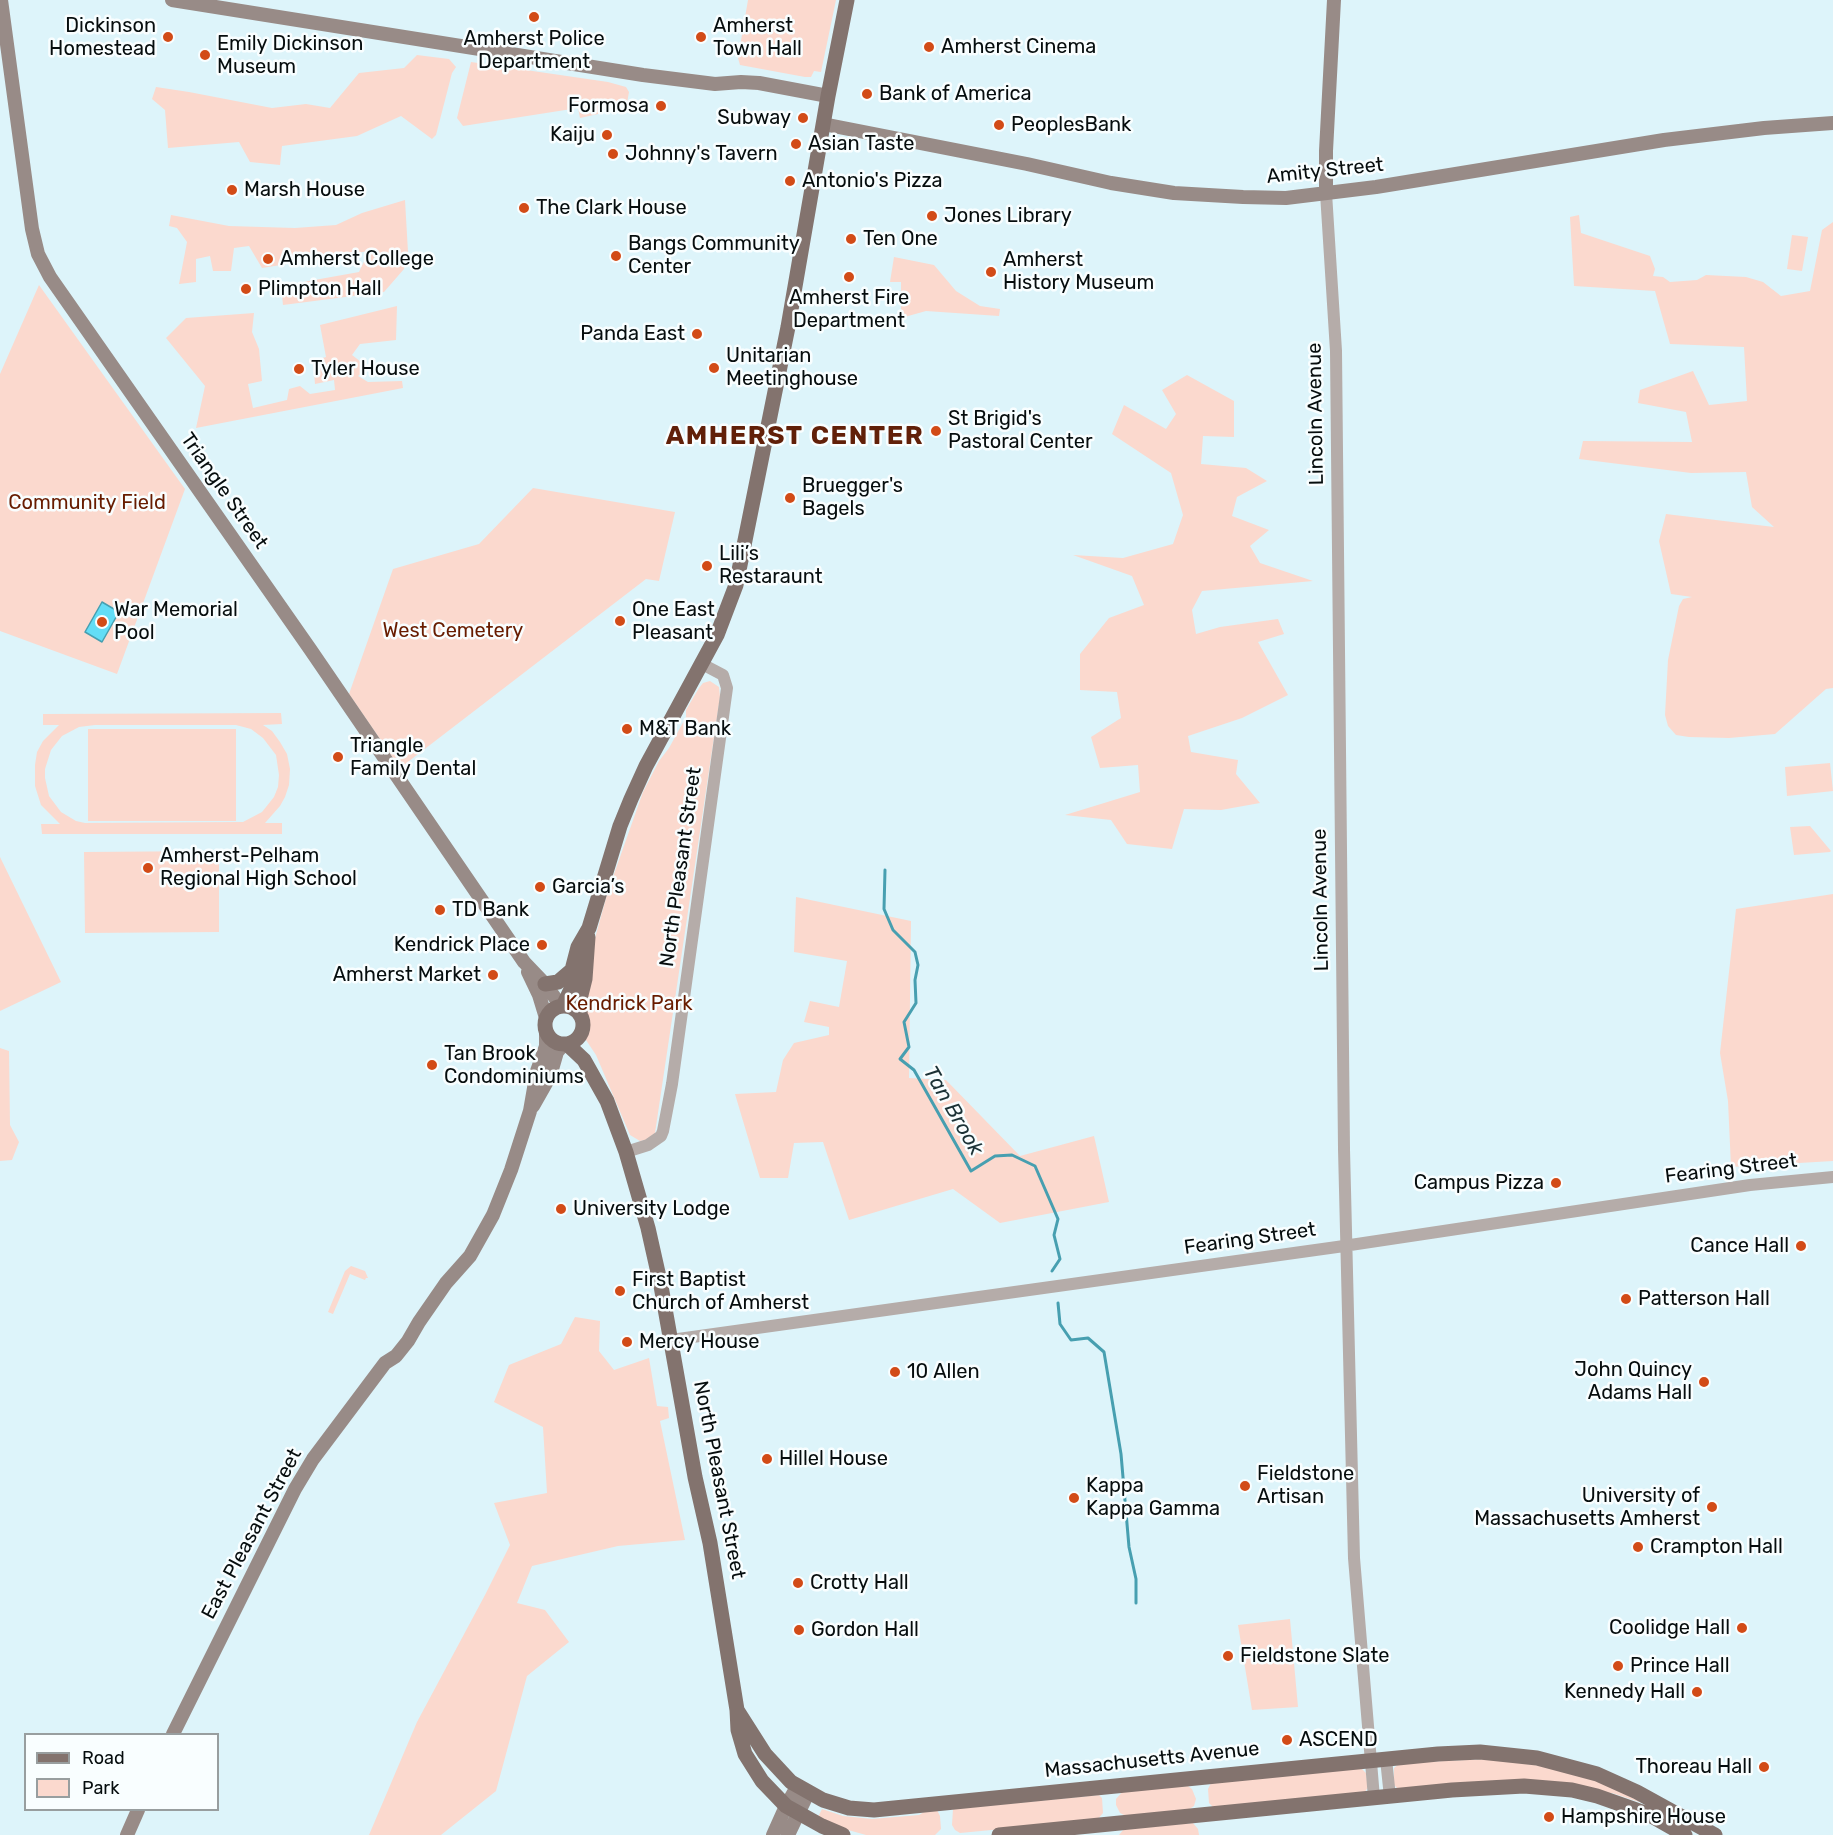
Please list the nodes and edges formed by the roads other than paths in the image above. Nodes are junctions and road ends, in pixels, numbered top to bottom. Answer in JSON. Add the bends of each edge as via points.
{"nodes":[{"id":1,"x":1,"y":0,"type":"edge"},
{"id":2,"x":172,"y":0,"type":"edge"},
{"id":3,"x":847,"y":0,"type":"edge"},
{"id":4,"x":1334,"y":0,"type":"edge"},
{"id":5,"x":828,"y":96,"type":"junction"},
{"id":6,"x":1833,"y":123,"type":"edge"},
{"id":7,"x":823,"y":124,"type":"junction"},
{"id":8,"x":1326,"y":193,"type":"junction"},
{"id":9,"x":702,"y":664,"type":"junction"},
{"id":10,"x":589,"y":928,"type":"junction"},
{"id":11,"x":524,"y":962,"type":"junction"},
{"id":12,"x":572,"y":970,"type":"junction"},
{"id":13,"x":545,"y":984,"type":"junction"},
{"id":14,"x":562,"y":1006,"type":"junction"},
{"id":15,"x":580,"y":1015,"type":"junction"},
{"id":16,"x":546,"y":1025,"type":"junction"},
{"id":17,"x":581,"y":1034,"type":"junction"},
{"id":18,"x":566,"y":1044,"type":"junction"},
{"id":19,"x":607,"y":1101,"type":"junction"},
{"id":20,"x":530,"y":1111,"type":"junction"},
{"id":21,"x":627,"y":1152,"type":"junction"},
{"id":22,"x":1833,"y":1177,"type":"edge"},
{"id":23,"x":1347,"y":1245,"type":"junction"},
{"id":24,"x":671,"y":1340,"type":"junction"},
{"id":25,"x":737,"y":1710,"type":"junction"},
{"id":26,"x":173,"y":1733,"type":"edge"},
{"id":27,"x":1378,"y":1760,"type":"junction"},
{"id":28,"x":802,"y":1790,"type":"junction"},
{"id":29,"x":1390,"y":1797,"type":"junction"},
{"id":30,"x":1374,"y":1798,"type":"junction"},
{"id":31,"x":792,"y":1809,"type":"junction"},
{"id":32,"x":137,"y":1811,"type":"edge"},
{"id":33,"x":127,"y":1835,"type":"edge"},
{"id":34,"x":773,"y":1835,"type":"edge"},
{"id":35,"x":788,"y":1835,"type":"edge"},
{"id":36,"x":843,"y":1835,"type":"edge"},
{"id":37,"x":999,"y":1835,"type":"edge"},
{"id":38,"x":1685,"y":1835,"type":"edge"},
{"id":39,"x":1715,"y":1835,"type":"edge"}],
"edges":[{"from":1,"to":11,"type":"main road","name":"Triangle Street","via":[[32,229],[38,254],[50,277]]},
{"from":2,"to":5,"type":"main road","via":[[643,75],[716,84],[751,82]]},
{"from":3,"to":5,"type":"main road"},
{"from":4,"to":8,"type":"main road","name":"Lincoln Avenue"},
{"from":5,"to":7,"type":"main road"},
{"from":6,"to":8,"type":"main road","name":"Amity Street","via":[[1674,139]]},
{"from":7,"to":8,"type":"main road","name":"Amity Street","via":[[1111,183],[1190,195],[1286,198]]},
{"from":7,"to":9,"type":"main road","via":[[741,562],[724,619]]},
{"from":8,"to":23,"type":"street","name":"Lincoln Avenue","via":[[1336,351]]},
{"from":9,"to":10,"type":"main road","via":[[631,799]]},
{"from":9,"to":21,"type":"street","name":"North Pleasant Street","via":[[723,675],[727,688],[681,1022],[663,1131],[654,1142]]},
{"from":10,"to":12,"type":"main road","via":[[578,947]]},
{"from":10,"to":15,"type":"main road"},
{"from":11,"to":13,"type":"main road","name":"Triangle Street"},
{"from":11,"to":16,"type":"main road","name":"Triangle Street","via":[[539,995]]},
{"from":12,"to":13,"type":"main road","via":[[558,982]]},
{"from":12,"to":14,"type":"main road","via":[[573,985]]},
{"from":13,"to":14,"type":"main road","name":"Triangle Street"},
{"from":14,"to":15,"type":"main road"},
{"from":14,"to":16,"type":"main road","via":[[552,1010]]},
{"from":15,"to":17,"type":"main road"},
{"from":16,"to":18,"type":"main road","via":[[553,1041]]},
{"from":16,"to":20,"type":"main road","name":"East Pleasant Street","via":[[546,1046]]},
{"from":17,"to":18,"type":"main road"},
{"from":17,"to":19,"type":"main road","via":[[601,1074]]},
{"from":18,"to":19,"type":"main road","via":[[584,1060]]},
{"from":18,"to":20,"type":"main road","name":"East Pleasant Street"},
{"from":19,"to":21,"type":"main road"},
{"from":20,"to":26,"type":"main road","name":"East Pleasant Street","via":[[512,1170],[470,1256],[418,1322],[389,1350],[385,1363],[313,1459]]},
{"from":21,"to":24,"type":"main road","name":"North Pleasant Street","via":[[648,1228]]},
{"from":22,"to":23,"type":"street","name":"Fearing Street","via":[[1741,1186]]},
{"from":23,"to":24,"type":"street","name":"Fearing Street"},
{"from":23,"to":27,"type":"street","name":"Lincoln Avenue","via":[[1354,1567]]},
{"from":24,"to":25,"type":"main road","name":"North Pleasant Street"},
{"from":25,"to":28,"type":"main road","name":"North Pleasant Street","via":[[765,1754]]},
{"from":25,"to":31,"type":"main road","name":"North Pleasant Street","via":[[738,1730],[748,1762],[769,1789]]},
{"from":27,"to":28,"type":"main road","name":"Massachusetts Avenue","via":[[874,1810],[837,1806]]},
{"from":27,"to":29,"type":"street","name":"Lincoln Avenue"},
{"from":27,"to":30,"type":"street","name":"Lincoln Avenue"},
{"from":27,"to":39,"type":"main road","name":"Massachusetts Avenue","via":[[1480,1752],[1558,1762],[1623,1785]]},
{"from":28,"to":31,"type":"main road"},
{"from":29,"to":30,"type":"main road"},
{"from":29,"to":38,"type":"main road","via":[[1512,1786],[1572,1790],[1648,1814]]},
{"from":30,"to":37,"type":"main road"},
{"from":31,"to":34,"type":"main road"},
{"from":31,"to":35,"type":"main road"},
{"from":31,"to":36,"type":"main road"},
{"from":32,"to":33,"type":"main road"}]}
